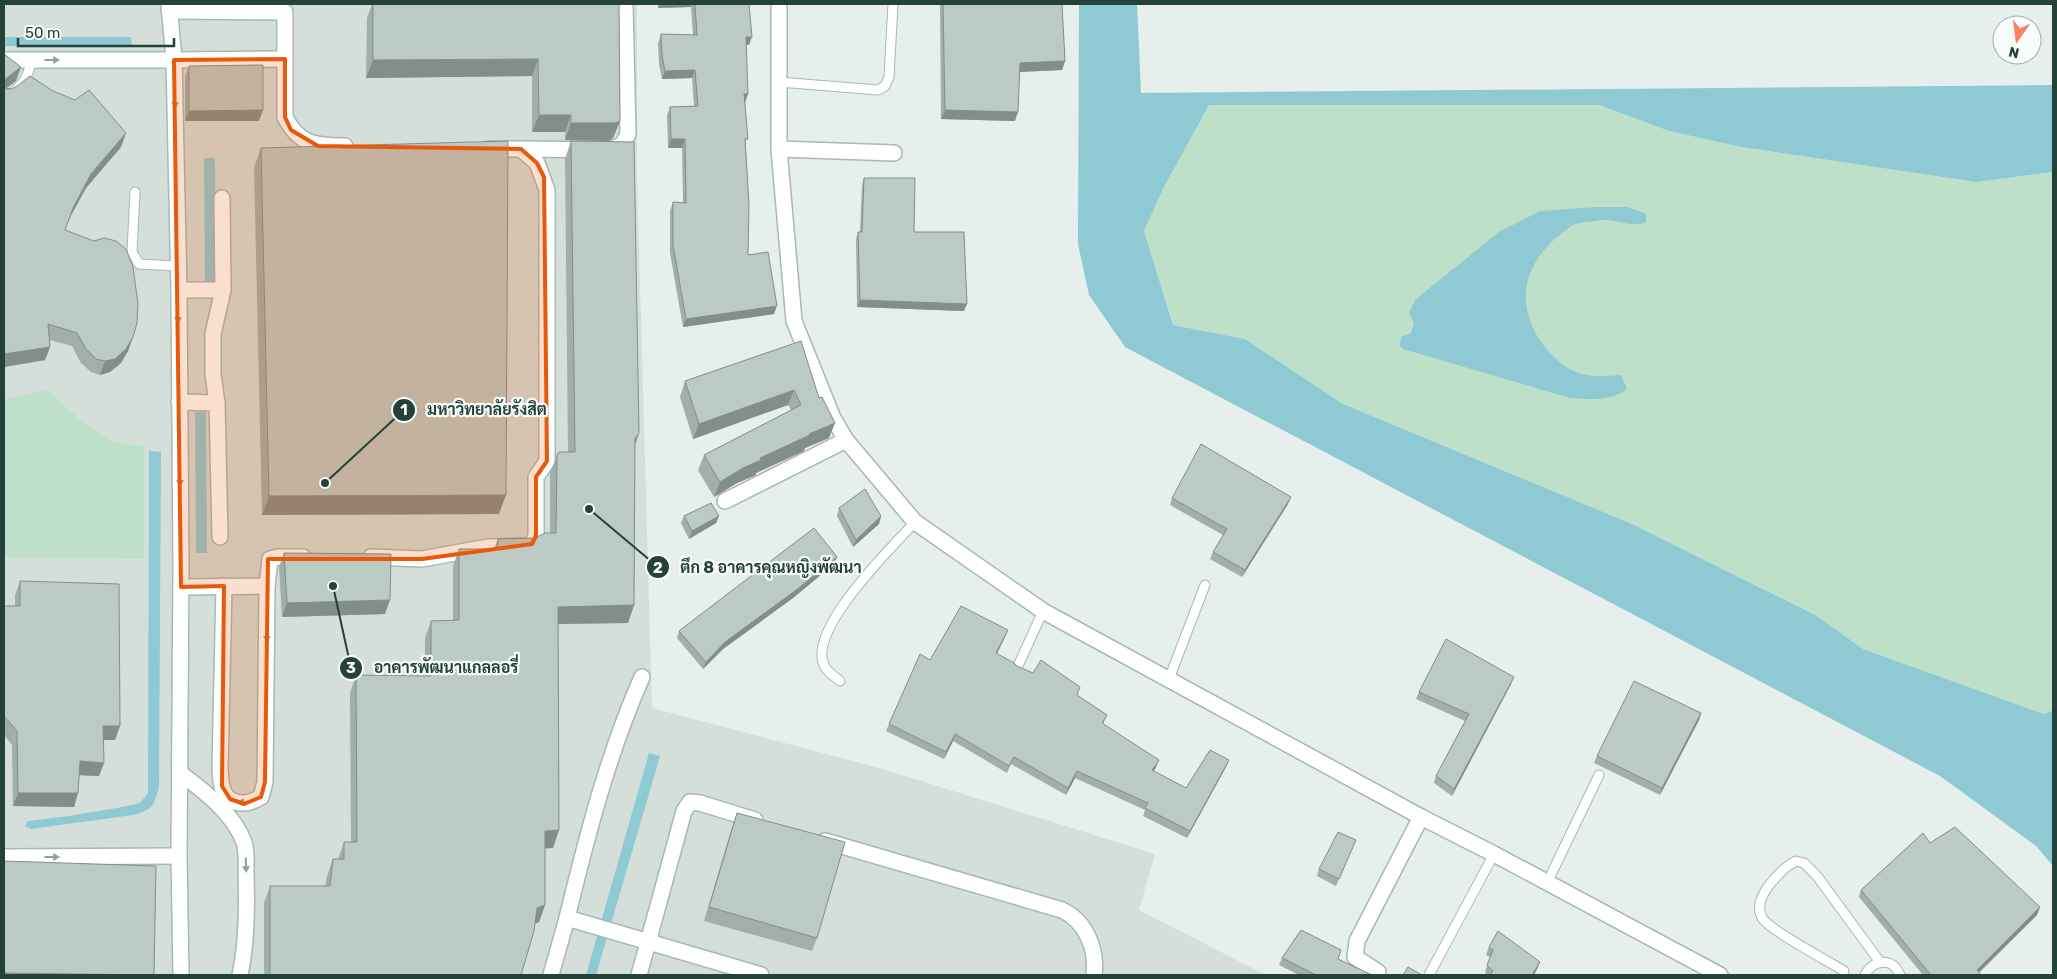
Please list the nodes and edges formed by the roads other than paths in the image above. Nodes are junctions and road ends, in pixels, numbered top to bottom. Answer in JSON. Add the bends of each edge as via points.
{"nodes":[{"id":1,"x":625,"y":4,"type":"edge"},
{"id":2,"x":779,"y":4,"type":"edge"},
{"id":3,"x":893,"y":4,"type":"edge"},
{"id":4,"x":169,"y":7,"type":"edge"},
{"id":5,"x":285,"y":59,"type":"junction"},
{"id":6,"x":4,"y":60,"type":"edge"},
{"id":7,"x":31,"y":60,"type":"junction"},
{"id":8,"x":174,"y":60,"type":"junction"},
{"id":9,"x":779,"y":82,"type":"junction"},
{"id":10,"x":4,"y":97,"type":"edge"},
{"id":11,"x":357,"y":146,"type":"edge"},
{"id":12,"x":473,"y":148,"type":"edge"},
{"id":13,"x":521,"y":149,"type":"junction"},
{"id":14,"x":779,"y":149,"type":"junction"},
{"id":15,"x":894,"y":153,"type":"dead end"},
{"id":16,"x":135,"y":192,"type":"dead end"},
{"id":17,"x":222,"y":198,"type":"dead end"},
{"id":18,"x":178,"y":266,"type":"junction"},
{"id":19,"x":179,"y":290,"type":"junction"},
{"id":20,"x":223,"y":290,"type":"junction"},
{"id":21,"x":179,"y":402,"type":"junction"},
{"id":22,"x":217,"y":403,"type":"junction"},
{"id":23,"x":846,"y":440,"type":"junction"},
{"id":24,"x":725,"y":501,"type":"edge"},
{"id":25,"x":915,"y":522,"type":"junction"},
{"id":26,"x":220,"y":537,"type":"dead end"},
{"id":27,"x":314,"y":557,"type":"edge"},
{"id":28,"x":360,"y":557,"type":"edge"},
{"id":29,"x":1205,"y":585,"type":"dead end"},
{"id":30,"x":224,"y":586,"type":"junction"},
{"id":31,"x":267,"y":586,"type":"junction"},
{"id":32,"x":181,"y":587,"type":"junction"},
{"id":33,"x":1043,"y":611,"type":"junction"},
{"id":34,"x":1017,"y":668,"type":"edge"},
{"id":35,"x":642,"y":677,"type":"dead end"},
{"id":36,"x":1169,"y":679,"type":"junction"},
{"id":37,"x":840,"y":681,"type":"dead end"},
{"id":38,"x":180,"y":773,"type":"junction"},
{"id":39,"x":1599,"y":775,"type":"dead end"},
{"id":40,"x":1421,"y":817,"type":"junction"},
{"id":41,"x":765,"y":823,"type":"edge"},
{"id":42,"x":811,"y":837,"type":"edge"},
{"id":43,"x":1494,"y":854,"type":"junction"},
{"id":44,"x":179,"y":856,"type":"junction"},
{"id":45,"x":4,"y":857,"type":"edge"},
{"id":46,"x":1547,"y":882,"type":"junction"},
{"id":47,"x":574,"y":920,"type":"junction"},
{"id":48,"x":650,"y":941,"type":"junction"},
{"id":49,"x":1880,"y":962,"type":"junction"},
{"id":50,"x":1378,"y":972,"type":"dead end"},
{"id":51,"x":1846,"y":974,"type":"edge"},
{"id":52,"x":182,"y":975,"type":"edge"},
{"id":53,"x":240,"y":975,"type":"edge"},
{"id":54,"x":551,"y":975,"type":"edge"},
{"id":55,"x":639,"y":975,"type":"edge"},
{"id":56,"x":762,"y":975,"type":"edge"},
{"id":57,"x":1094,"y":975,"type":"edge"},
{"id":58,"x":1429,"y":975,"type":"edge"},
{"id":59,"x":1720,"y":975,"type":"edge"},
{"id":60,"x":1864,"y":975,"type":"edge"},
{"id":61,"x":1900,"y":975,"type":"edge"}],
"edges":[{"from":1,"to":13,"type":"street","via":[[628,134],[623,144],[611,150]]},
{"from":2,"to":9,"type":"street"},
{"from":3,"to":9,"type":"lane","via":[[889,77],[885,86],[878,90]]},
{"from":4,"to":5,"type":"street","via":[[284,12]]},
{"from":4,"to":8,"type":"street"},
{"from":5,"to":8,"type":"street"},
{"from":5,"to":11,"type":"street","via":[[285,117],[291,130],[318,146]]},
{"from":6,"to":7,"type":"street"},
{"from":7,"to":8,"type":"street","one_way":true},
{"from":7,"to":10,"type":"lane","via":[[24,82],[18,90]]},
{"from":8,"to":18,"type":"street","one_way":true},
{"from":9,"to":14,"type":"street"},
{"from":12,"to":13,"type":"street"},
{"from":13,"to":28,"type":"street","via":[[537,163],[546,190],[547,461],[536,478],[536,536],[528,546],[488,547],[422,559]]},
{"from":14,"to":15,"type":"street"},
{"from":14,"to":23,"type":"street","via":[[794,321]]},
{"from":16,"to":18,"type":"lane","via":[[132,252],[139,264]]},
{"from":17,"to":20,"type":"street"},
{"from":18,"to":19,"type":"street"},
{"from":19,"to":20,"type":"street"},
{"from":19,"to":21,"type":"street","one_way":true},
{"from":20,"to":22,"type":"street","via":[[213,334]]},
{"from":21,"to":22,"type":"street"},
{"from":21,"to":32,"type":"street","one_way":true},
{"from":22,"to":26,"type":"street"},
{"from":23,"to":24,"type":"street"},
{"from":23,"to":25,"type":"street"},
{"from":25,"to":33,"type":"street"},
{"from":25,"to":37,"type":"lane","via":[[850,594],[828,631],[822,644],[824,666]]},
{"from":27,"to":31,"type":"street","via":[[270,559]]},
{"from":29,"to":36,"type":"lane"},
{"from":30,"to":31,"type":"street"},
{"from":31,"to":30,"type":"street","one_way":true,"via":[[265,782],[261,797],[244,804],[224,794],[220,770]]},
{"from":30,"to":32,"type":"street"},
{"from":32,"to":38,"type":"street"},
{"from":33,"to":34,"type":"lane"},
{"from":33,"to":36,"type":"street"},
{"from":35,"to":47,"type":"street","via":[[610,762]]},
{"from":36,"to":40,"type":"street"},
{"from":38,"to":44,"type":"street"},
{"from":38,"to":53,"type":"street","one_way":true,"via":[[221,808],[235,825],[244,844],[247,901],[245,949]]},
{"from":39,"to":46,"type":"lane"},
{"from":40,"to":43,"type":"street"},
{"from":40,"to":50,"type":"street","via":[[1357,941],[1355,957]]},
{"from":41,"to":48,"type":"street","via":[[690,802],[684,811]]},
{"from":42,"to":57,"type":"street","via":[[1062,910],[1072,915],[1090,937],[1096,963]]},
{"from":43,"to":46,"type":"street"},
{"from":43,"to":58,"type":"lane"},
{"from":45,"to":44,"type":"street","one_way":true},
{"from":44,"to":52,"type":"street"},
{"from":46,"to":59,"type":"street"},
{"from":47,"to":48,"type":"street"},
{"from":47,"to":54,"type":"street"},
{"from":48,"to":55,"type":"street"},
{"from":48,"to":56,"type":"street"},
{"from":49,"to":51,"type":"lane","via":[[1817,876],[1796,861],[1784,867],[1764,892],[1759,905],[1763,919]]},
{"from":49,"to":60,"type":"lane","via":[[1873,964]]},
{"from":49,"to":61,"type":"lane","via":[[1890,963]]}]}
